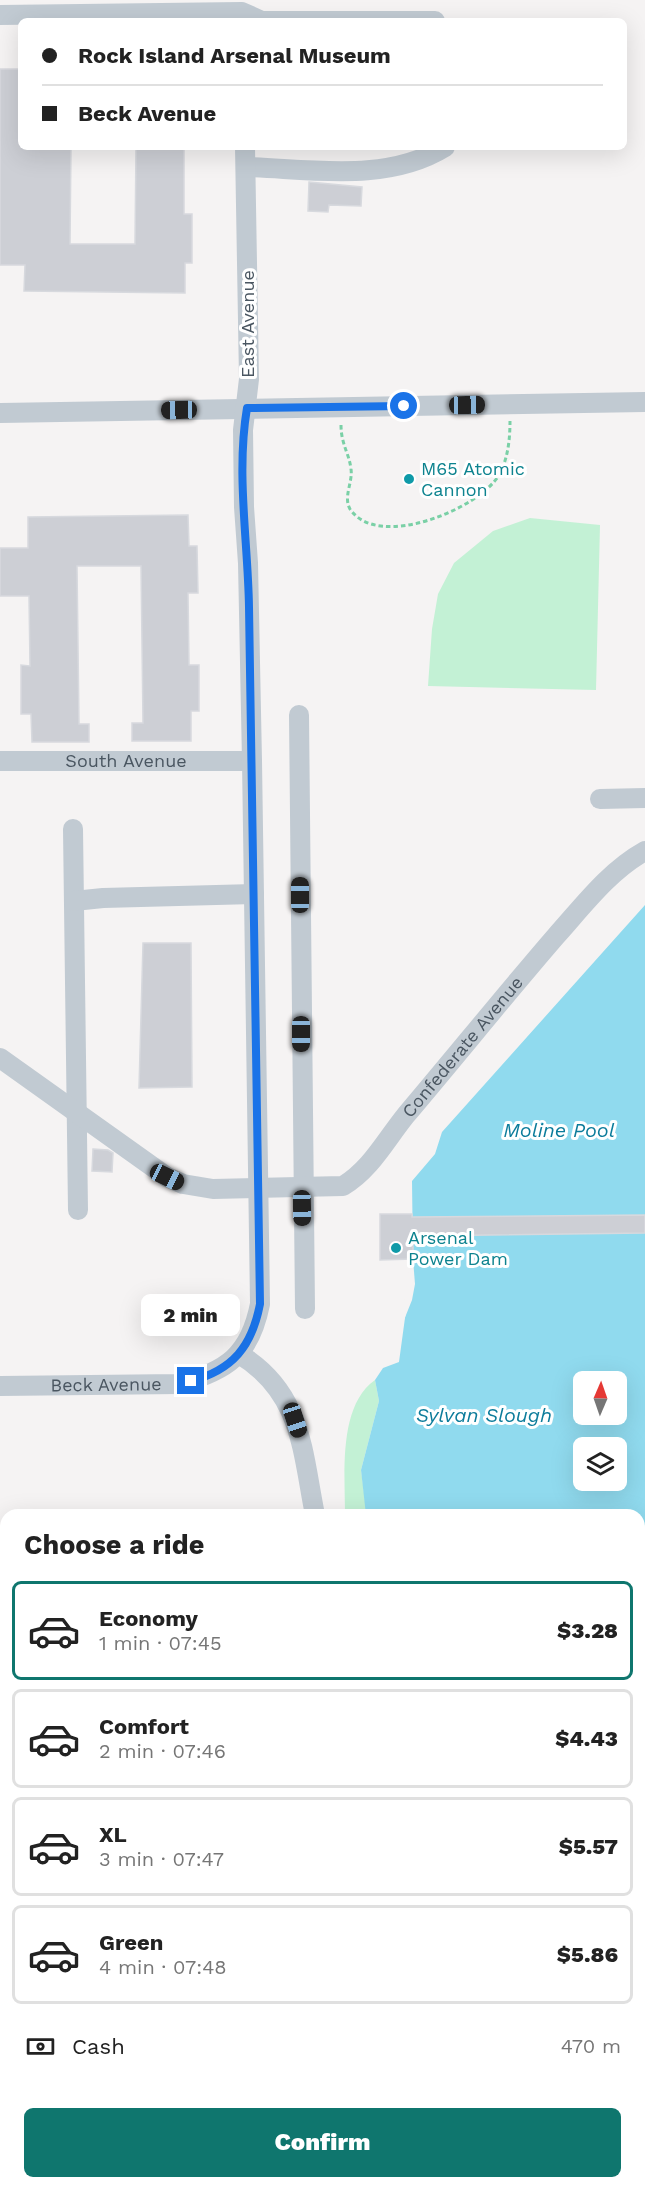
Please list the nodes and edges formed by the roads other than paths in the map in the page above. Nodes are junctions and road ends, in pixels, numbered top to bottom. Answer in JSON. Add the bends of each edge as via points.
{"nodes":[{"id":1,"x":242,"y":11,"type":"edge"},
{"id":2,"x":0,"y":15,"type":"edge"},
{"id":3,"x":256,"y":18,"type":"edge"},
{"id":4,"x":245,"y":150,"type":"edge"},
{"id":5,"x":440,"y":150,"type":"edge"},
{"id":6,"x":246,"y":167,"type":"junction"},
{"id":7,"x":645,"y":402,"type":"edge"},
{"id":8,"x":247,"y":408,"type":"junction"},
{"id":9,"x":0,"y":413,"type":"edge"},
{"id":10,"x":298,"y":715,"type":"dead end"},
{"id":11,"x":0,"y":761,"type":"edge"},
{"id":12,"x":252,"y":761,"type":"junction"},
{"id":13,"x":645,"y":798,"type":"edge"},
{"id":14,"x":600,"y":799,"type":"dead end"},
{"id":15,"x":73,"y":829,"type":"dead end"},
{"id":16,"x":645,"y":851,"type":"edge"},
{"id":17,"x":254,"y":894,"type":"junction"},
{"id":18,"x":74,"y":902,"type":"junction"},
{"id":19,"x":0,"y":1058,"type":"edge"},
{"id":20,"x":77,"y":1111,"type":"junction"},
{"id":21,"x":258,"y":1187,"type":"junction"},
{"id":22,"x":302,"y":1188,"type":"junction"},
{"id":23,"x":78,"y":1209,"type":"dead end"},
{"id":24,"x":305,"y":1309,"type":"dead end"},
{"id":25,"x":239,"y":1354,"type":"junction"},
{"id":26,"x":0,"y":1386,"type":"edge"},
{"id":27,"x":314,"y":1509,"type":"edge"}],
"edges":[{"from":1,"to":2,"type":"street"},
{"from":1,"to":3,"type":"street"},
{"from":4,"to":6,"type":"street","name":"East Avenue"},
{"from":5,"to":6,"type":"street","via":[[423,160],[393,168]]},
{"from":6,"to":8,"type":"street","name":"East Avenue"},
{"from":7,"to":8,"type":"street"},
{"from":8,"to":9,"type":"street"},
{"from":8,"to":12,"type":"street","name":"East Avenue","via":[[243,430]]},
{"from":10,"to":22,"type":"street"},
{"from":11,"to":12,"type":"street","name":"South Avenue"},
{"from":12,"to":17,"type":"street","name":"East Avenue"},
{"from":13,"to":14,"type":"street"},
{"from":15,"to":18,"type":"street"},
{"from":16,"to":22,"type":"street","name":"Confederate Avenue","via":[[596,891],[357,1177],[343,1186]]},
{"from":17,"to":18,"type":"street"},
{"from":17,"to":21,"type":"street","name":"East Avenue"},
{"from":18,"to":20,"type":"street"},
{"from":19,"to":20,"type":"street","name":"Confederate Avenue"},
{"from":20,"to":21,"type":"street","name":"Confederate Avenue","via":[[167,1177],[183,1184],[213,1189]]},
{"from":20,"to":23,"type":"street"},
{"from":21,"to":22,"type":"street","name":"Confederate Avenue"},
{"from":21,"to":25,"type":"street","name":"East Avenue","via":[[260,1304],[252,1331]]},
{"from":22,"to":24,"type":"street"},
{"from":25,"to":26,"type":"street","name":"Beck Avenue","via":[[216,1372],[178,1384]]},
{"from":25,"to":27,"type":"street","via":[[266,1374],[290,1406]]}]}
